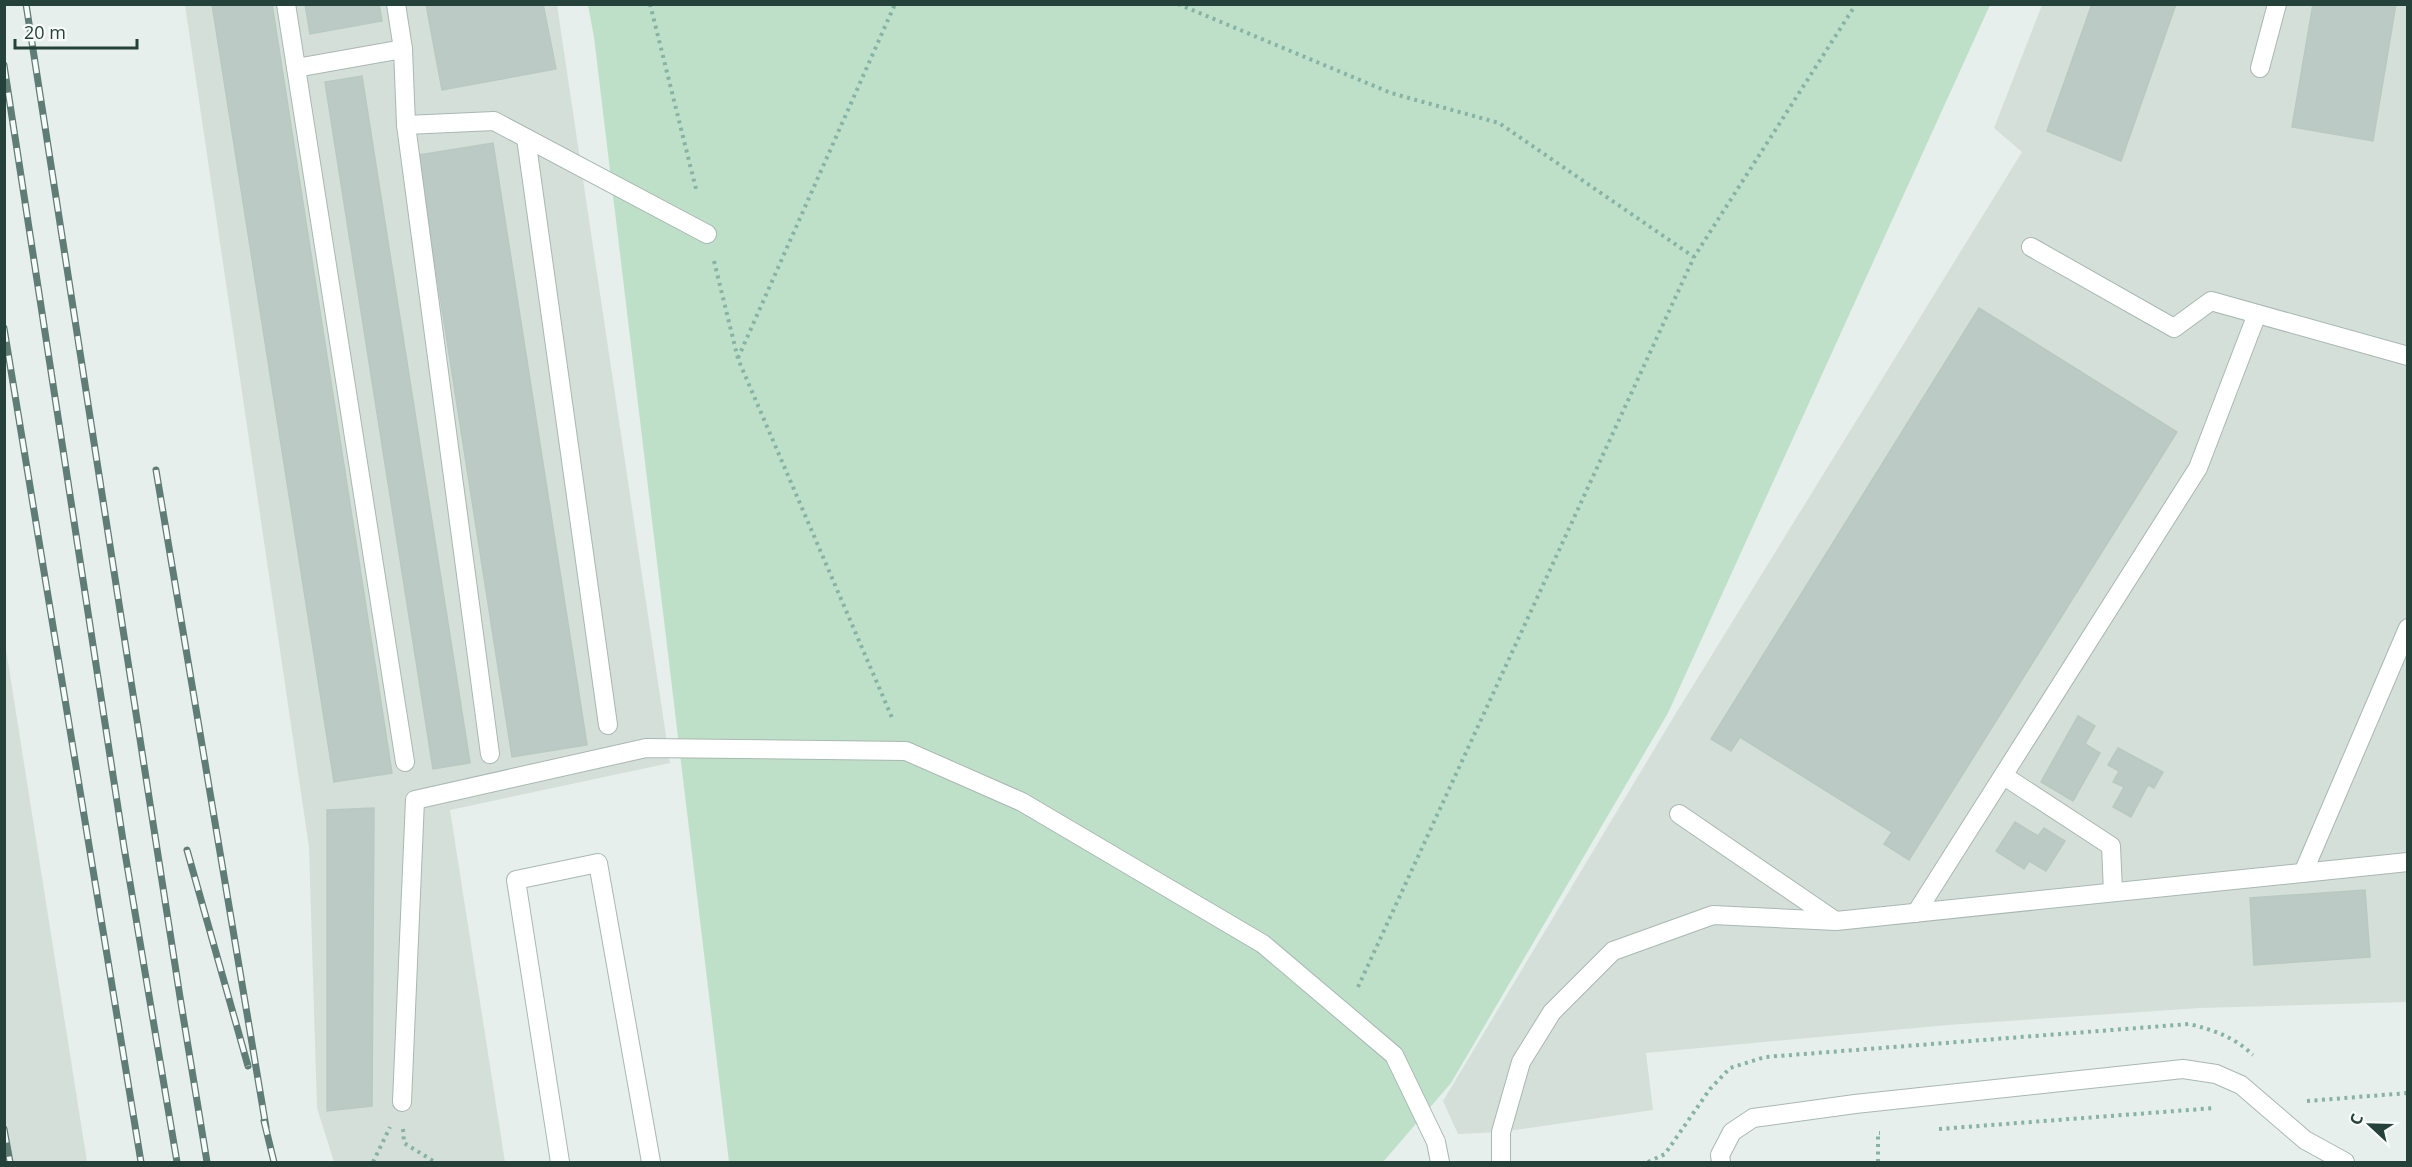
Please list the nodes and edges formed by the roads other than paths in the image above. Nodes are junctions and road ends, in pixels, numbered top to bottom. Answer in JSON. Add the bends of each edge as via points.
{"nodes":[{"id":1,"x":286,"y":4,"type":"edge"},
{"id":2,"x":396,"y":4,"type":"edge"},
{"id":3,"x":2277,"y":4,"type":"edge"},
{"id":4,"x":403,"y":49,"type":"junction"},
{"id":5,"x":296,"y":68,"type":"junction"},
{"id":6,"x":2260,"y":68,"type":"dead end"},
{"id":7,"x":406,"y":125,"type":"junction"},
{"id":8,"x":525,"y":138,"type":"junction"},
{"id":9,"x":707,"y":234,"type":"road end"},
{"id":10,"x":2031,"y":247,"type":"dead end"},
{"id":11,"x":2257,"y":314,"type":"junction"},
{"id":12,"x":2408,"y":356,"type":"edge"},
{"id":13,"x":2408,"y":628,"type":"edge"},
{"id":14,"x":608,"y":725,"type":"dead end"},
{"id":15,"x":490,"y":754,"type":"dead end"},
{"id":16,"x":405,"y":762,"type":"dead end"},
{"id":17,"x":2004,"y":776,"type":"junction"},
{"id":18,"x":1679,"y":814,"type":"dead end"},
{"id":19,"x":2408,"y":862,"type":"edge"},
{"id":20,"x":2303,"y":873,"type":"junction"},
{"id":21,"x":2113,"y":892,"type":"junction"},
{"id":22,"x":1916,"y":913,"type":"junction"},
{"id":23,"x":1836,"y":921,"type":"junction"},
{"id":24,"x":402,"y":1102,"type":"road end"},
{"id":25,"x":560,"y":1162,"type":"edge"},
{"id":26,"x":651,"y":1162,"type":"edge"},
{"id":27,"x":1440,"y":1162,"type":"edge"},
{"id":28,"x":1501,"y":1162,"type":"edge"},
{"id":29,"x":1721,"y":1162,"type":"edge"},
{"id":30,"x":2345,"y":1162,"type":"edge"}],
"edges":[{"from":1,"to":5,"type":"lane"},
{"from":2,"to":4,"type":"lane"},
{"from":3,"to":6,"type":"lane"},
{"from":4,"to":5,"type":"lane"},
{"from":4,"to":7,"type":"lane"},
{"from":5,"to":16,"type":"lane"},
{"from":7,"to":8,"type":"lane","via":[[494,121]]},
{"from":7,"to":15,"type":"lane"},
{"from":8,"to":9,"type":"lane"},
{"from":8,"to":14,"type":"lane"},
{"from":10,"to":11,"type":"lane","via":[[2174,328],[2211,301]]},
{"from":11,"to":12,"type":"lane"},
{"from":11,"to":17,"type":"lane","via":[[2198,468]]},
{"from":13,"to":20,"type":"lane"},
{"from":17,"to":21,"type":"lane","via":[[2111,846]]},
{"from":17,"to":22,"type":"lane"},
{"from":18,"to":23,"type":"lane"},
{"from":19,"to":20,"type":"lane"},
{"from":20,"to":21,"type":"lane"},
{"from":21,"to":22,"type":"lane"},
{"from":22,"to":23,"type":"lane"},
{"from":23,"to":28,"type":"lane","via":[[1713,915],[1613,951],[1552,1012],[1521,1062],[1501,1132]]},
{"from":24,"to":27,"type":"lane","via":[[416,800],[646,748],[906,751],[1022,802],[1263,944],[1394,1055],[1436,1142]]},
{"from":25,"to":26,"type":"lane","via":[[516,880],[598,862]]},
{"from":29,"to":30,"type":"lane","via":[[1720,1155],[1732,1132],[1753,1118],[2183,1069],[2217,1074],[2241,1085],[2305,1140]]}]}
